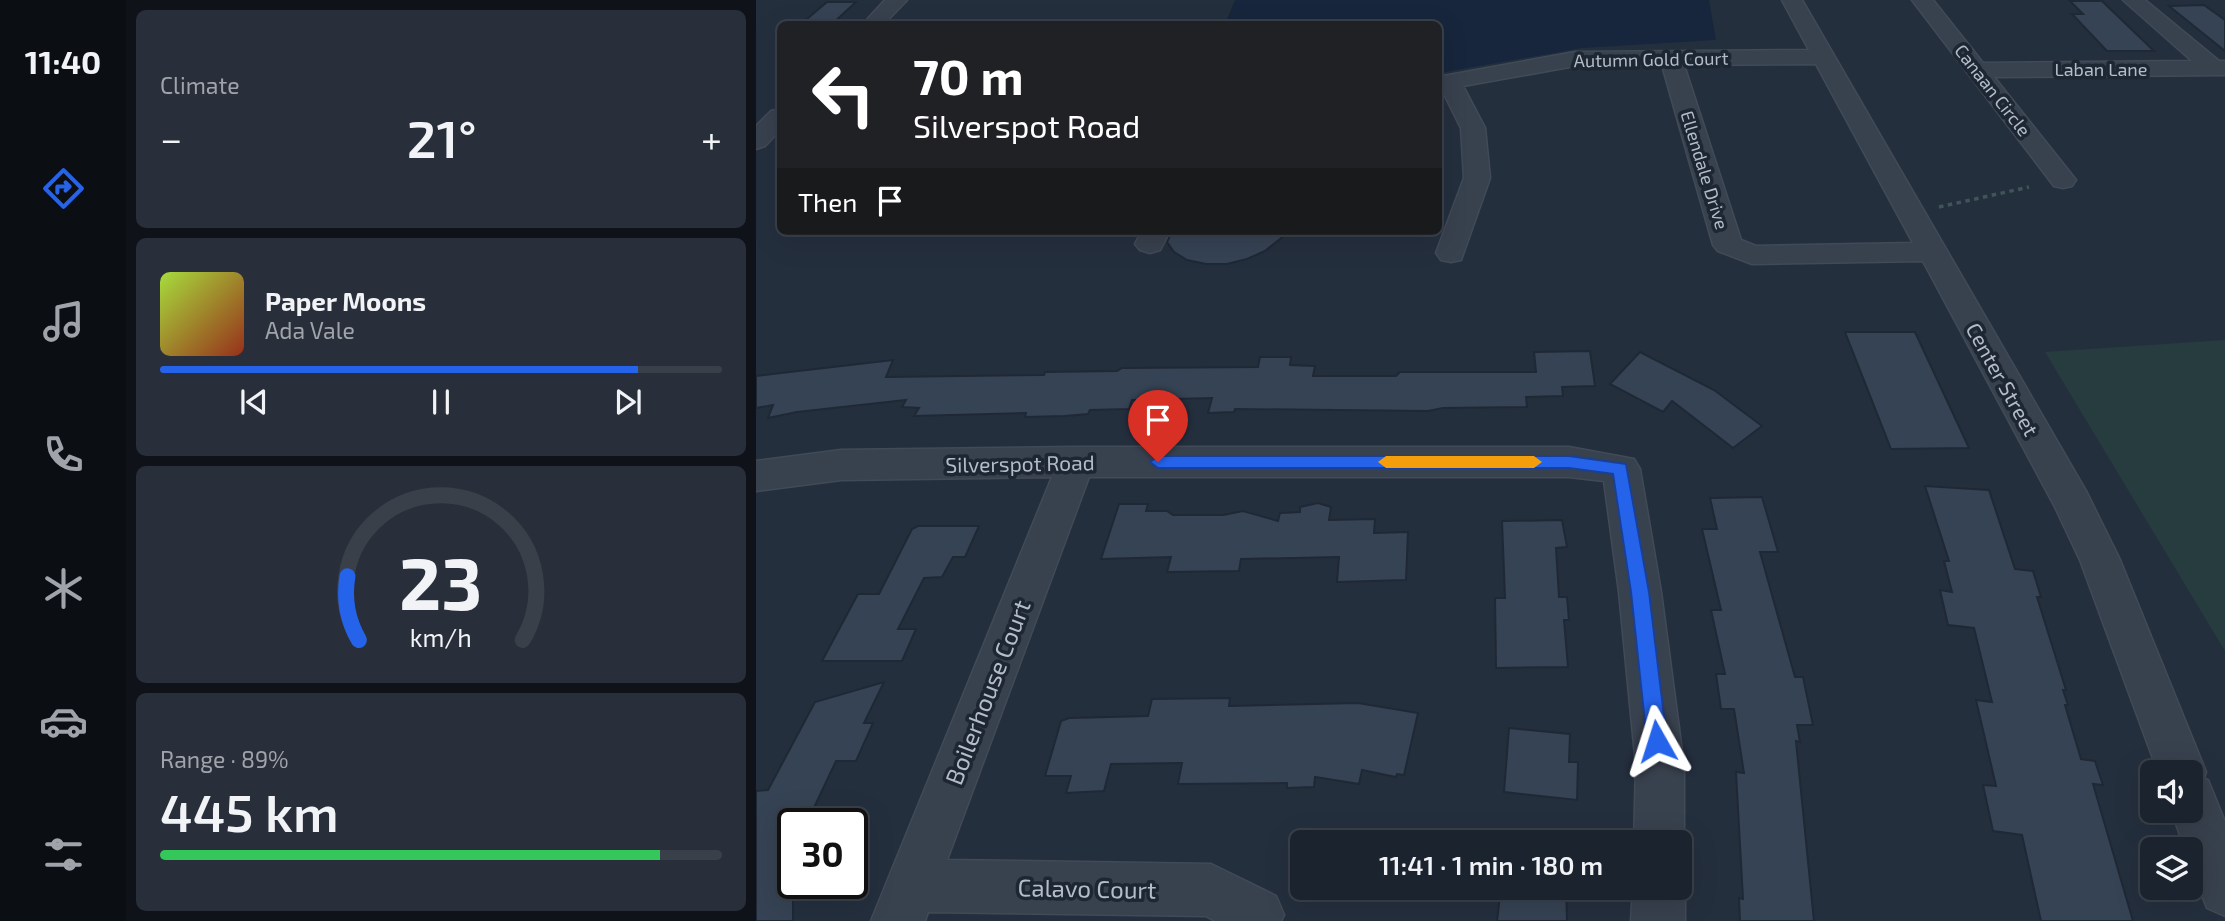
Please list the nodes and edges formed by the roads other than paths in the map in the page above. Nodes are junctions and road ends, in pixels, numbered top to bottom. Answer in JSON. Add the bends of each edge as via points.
{"nodes":[{"id":1,"x":897,"y":0,"type":"edge"},
{"id":2,"x":1793,"y":0,"type":"edge"},
{"id":3,"x":1922,"y":0,"type":"edge"},
{"id":4,"x":2133,"y":0,"type":"edge"},
{"id":5,"x":876,"y":21,"type":"edge"},
{"id":6,"x":1824,"y":57,"type":"junction"},
{"id":7,"x":1671,"y":58,"type":"junction"},
{"id":8,"x":2219,"y":68,"type":"edge"},
{"id":9,"x":1977,"y":70,"type":"junction"},
{"id":10,"x":1444,"y":84,"type":"edge"},
{"id":11,"x":777,"y":119,"type":"edge"},
{"id":12,"x":756,"y":141,"type":"edge"},
{"id":13,"x":2063,"y":180,"type":"dead end"},
{"id":14,"x":1932,"y":252,"type":"junction"},
{"id":15,"x":1451,"y":253,"type":"dead end"},
{"id":16,"x":1076,"y":462,"type":"junction"},
{"id":17,"x":756,"y":476,"type":"edge"},
{"id":18,"x":2177,"y":760,"type":"edge"},
{"id":19,"x":2201,"y":823,"type":"edge"},
{"id":20,"x":1659,"y":830,"type":"edge"},
{"id":21,"x":2225,"y":890,"type":"edge"},
{"id":22,"x":1659,"y":900,"type":"edge"},
{"id":23,"x":904,"y":904,"type":"edge"},
{"id":24,"x":1257,"y":915,"type":"dead end"},
{"id":25,"x":1658,"y":921,"type":"edge"}],
"edges":[{"from":1,"to":5,"type":"street"},
{"from":2,"to":6,"type":"street","name":"Center Street"},
{"from":3,"to":9,"type":"street","name":"Canaan Circle"},
{"from":4,"to":8,"type":"street"},
{"from":6,"to":7,"type":"street","name":"Autumn Gold Court"},
{"from":6,"to":14,"type":"street","name":"Center Street"},
{"from":7,"to":10,"type":"street","name":"Autumn Gold Court","via":[[1575,59]]},
{"from":7,"to":14,"type":"street","name":"Ellendale Drive","via":[[1728,245],[1752,255]]},
{"from":8,"to":9,"type":"street","name":"Laban Lane"},
{"from":9,"to":13,"type":"street","name":"Canaan Circle"},
{"from":10,"to":15,"type":"street","via":[[1473,128],[1477,178]]},
{"from":11,"to":12,"type":"street"},
{"from":14,"to":18,"type":"street","name":"Center Street","via":[[2072,502],[2100,560]]},
{"from":16,"to":17,"type":"street","name":"Silverspot Road","via":[[841,466]]},
{"from":16,"to":20,"type":"street","name":"Silverspot Road","via":[[1569,462],[1621,469],[1660,766]]},
{"from":16,"to":23,"type":"street","name":"Boilerhouse Court"},
{"from":19,"to":21,"type":"street"},
{"from":22,"to":25,"type":"street"},
{"from":23,"to":24,"type":"street","name":"Calavo Court","via":[[1211,890]]}]}
